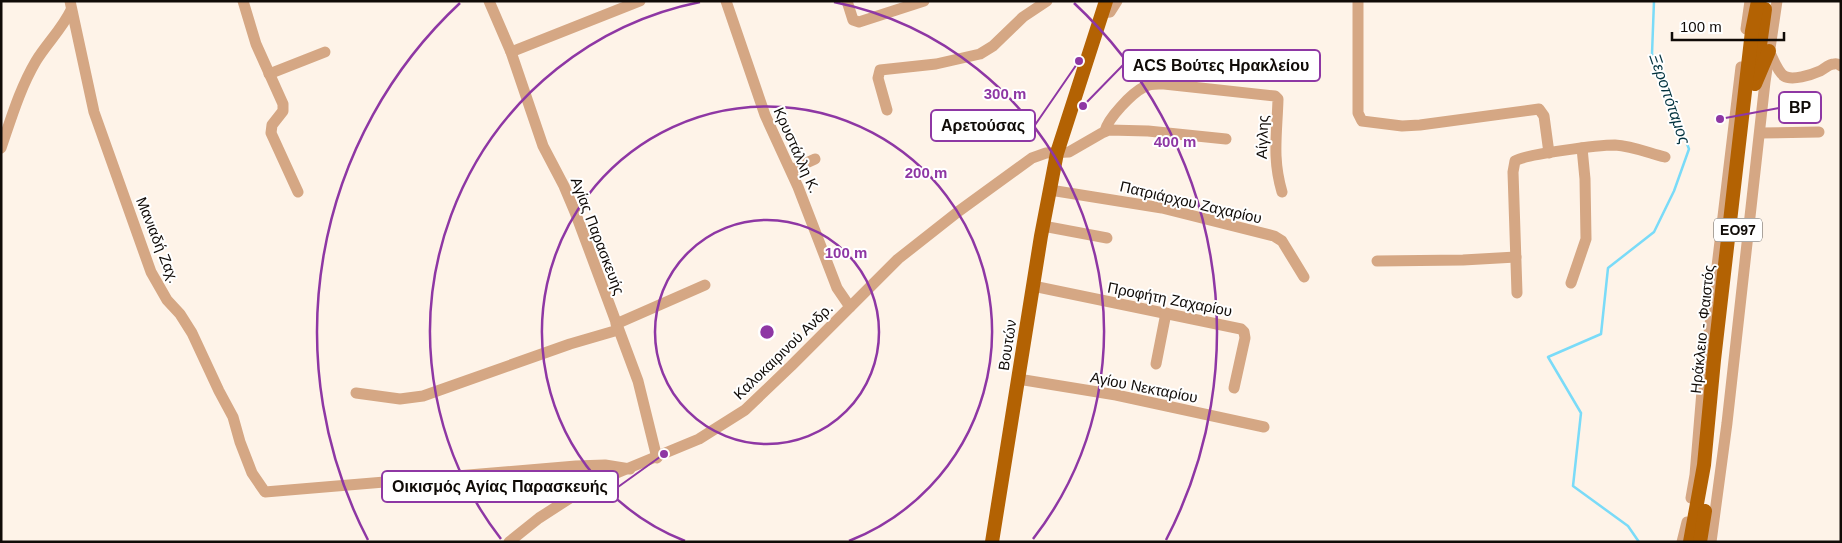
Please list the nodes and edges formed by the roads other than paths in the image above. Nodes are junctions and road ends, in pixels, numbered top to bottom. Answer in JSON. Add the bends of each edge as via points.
{"nodes":[{"id":1,"x":243,"y":1,"type":"edge"},
{"id":2,"x":488,"y":1,"type":"edge"},
{"id":3,"x":640,"y":1,"type":"edge"},
{"id":4,"x":726,"y":1,"type":"edge"},
{"id":5,"x":847,"y":1,"type":"edge"},
{"id":6,"x":924,"y":1,"type":"edge"},
{"id":7,"x":1047,"y":1,"type":"edge"},
{"id":8,"x":1116,"y":1,"type":"edge"},
{"id":9,"x":1358,"y":1,"type":"edge"},
{"id":10,"x":1750,"y":1,"type":"edge"},
{"id":11,"x":1758,"y":1,"type":"edge"},
{"id":12,"x":1767,"y":1,"type":"edge"},
{"id":13,"x":1777,"y":1,"type":"edge"},
{"id":14,"x":70,"y":6,"type":"edge"},
{"id":15,"x":1104,"y":7,"type":"edge"},
{"id":16,"x":1746,"y":29,"type":"junction"},
{"id":17,"x":1769,"y":51,"type":"junction"},
{"id":18,"x":325,"y":52,"type":"dead end"},
{"id":19,"x":510,"y":52,"type":"junction"},
{"id":20,"x":1749,"y":60,"type":"junction"},
{"id":21,"x":1841,"y":66,"type":"edge"},
{"id":22,"x":269,"y":74,"type":"junction"},
{"id":23,"x":1746,"y":89,"type":"junction"},
{"id":24,"x":887,"y":110,"type":"dead end"},
{"id":25,"x":1105,"y":131,"type":"junction"},
{"id":26,"x":1760,"y":132,"type":"junction"},
{"id":27,"x":1819,"y":132,"type":"dead end"},
{"id":28,"x":1226,"y":139,"type":"dead end"},
{"id":29,"x":1,"y":148,"type":"edge"},
{"id":30,"x":1582,"y":148,"type":"junction"},
{"id":31,"x":1549,"y":153,"type":"junction"},
{"id":32,"x":1056,"y":154,"type":"junction"},
{"id":33,"x":1665,"y":157,"type":"dead end"},
{"id":34,"x":815,"y":160,"type":"dead end"},
{"id":35,"x":791,"y":170,"type":"junction"},
{"id":36,"x":1050,"y":190,"type":"junction"},
{"id":37,"x":298,"y":192,"type":"dead end"},
{"id":38,"x":1282,"y":192,"type":"dead end"},
{"id":39,"x":1043,"y":226,"type":"junction"},
{"id":40,"x":1107,"y":238,"type":"dead end"},
{"id":41,"x":1516,"y":257,"type":"junction"},
{"id":42,"x":1377,"y":261,"type":"dead end"},
{"id":43,"x":1304,"y":277,"type":"dead end"},
{"id":44,"x":1571,"y":283,"type":"dead end"},
{"id":45,"x":705,"y":285,"type":"dead end"},
{"id":46,"x":1033,"y":286,"type":"junction"},
{"id":47,"x":1517,"y":293,"type":"dead end"},
{"id":48,"x":850,"y":306,"type":"junction"},
{"id":49,"x":1166,"y":313,"type":"junction"},
{"id":50,"x":617,"y":327,"type":"junction"},
{"id":51,"x":1156,"y":364,"type":"dead end"},
{"id":52,"x":1018,"y":379,"type":"junction"},
{"id":53,"x":1234,"y":388,"type":"dead end"},
{"id":54,"x":356,"y":393,"type":"dead end"},
{"id":55,"x":1264,"y":427,"type":"dead end"},
{"id":56,"x":1698,"y":443,"type":"junction"},
{"id":57,"x":1723,"y":449,"type":"junction"},
{"id":58,"x":657,"y":458,"type":"junction"},
{"id":59,"x":1706,"y":468,"type":"junction"},
{"id":60,"x":630,"y":469,"type":"junction"},
{"id":61,"x":509,"y":542,"type":"edge"},
{"id":62,"x":992,"y":542,"type":"edge"},
{"id":63,"x":1682,"y":542,"type":"edge"},
{"id":64,"x":1690,"y":542,"type":"edge"},
{"id":65,"x":1700,"y":542,"type":"edge"},
{"id":66,"x":1711,"y":542,"type":"edge"}],
"edges":[{"from":1,"to":22,"type":"street"},
{"from":2,"to":19,"type":"street","name":"Αγίας Παρασκευής"},
{"from":3,"to":19,"type":"street"},
{"from":4,"to":35,"type":"street","name":"Κρυστάλλη Κ.","via":[[760,101]]},
{"from":5,"to":6,"type":"street","via":[[853,20],[862,21]]},
{"from":7,"to":24,"type":"street","via":[[980,54],[936,64],[880,70],[877,77]]},
{"from":8,"to":15,"type":"street","via":[[1110,12]]},
{"from":9,"to":31,"type":"street","via":[[1358,113],[1362,121],[1420,125],[1539,109],[1544,116]]},
{"from":10,"to":16,"type":"street"},
{"from":11,"to":20,"type":"main road","name":"Ηράκλειο - Φαιστός","number":"ΕΟ97"},
{"from":12,"to":23,"type":"main road","name":"Ηράκλειο - Φαιστός","number":"ΕΟ97"},
{"from":13,"to":17,"type":"street"},
{"from":14,"to":29,"type":"street","name":"Μανιαδή Ζαχ.","via":[[63,25],[35,62]]},
{"from":14,"to":60,"type":"street","name":"Μανιαδή Ζαχ.","via":[[94,112],[151,272],[192,333],[233,417],[252,473],[264,492],[576,466],[605,465]]},
{"from":15,"to":32,"type":"main road","name":"Βουτών"},
{"from":16,"to":20,"type":"main road"},
{"from":16,"to":23,"type":"street"},
{"from":17,"to":21,"type":"street","via":[[1784,76],[1797,77],[1818,72],[1835,63]]},
{"from":17,"to":23,"type":"main road"},
{"from":17,"to":26,"type":"street"},
{"from":18,"to":22,"type":"street"},
{"from":19,"to":50,"type":"street","name":"Αγίας Παρασκευής","via":[[543,146],[564,186]]},
{"from":20,"to":23,"type":"main road","name":"Ηράκλειο - Φαιστός","number":"ΕΟ97"},
{"from":22,"to":37,"type":"street","via":[[284,106],[282,114],[272,124],[272,136]]},
{"from":23,"to":56,"type":"street","via":[[1702,391]]},
{"from":23,"to":59,"type":"main road","name":"Ηράκλειο - Φαιστός","number":"ΕΟ97"},
{"from":25,"to":28,"type":"street","via":[[1131,130]]},
{"from":25,"to":32,"type":"street","name":"Καλοκαιρινού Ανδρ.","via":[[1069,152]]},
{"from":25,"to":38,"type":"street","name":"Αίγλης","via":[[1119,109],[1149,85],[1275,96],[1278,100],[1276,167]]},
{"from":26,"to":27,"type":"street"},
{"from":26,"to":57,"type":"street"},
{"from":30,"to":31,"type":"street"},
{"from":30,"to":33,"type":"street","via":[[1621,146]]},
{"from":30,"to":44,"type":"street","via":[[1586,239]]},
{"from":31,"to":41,"type":"street","via":[[1518,159],[1513,165]]},
{"from":32,"to":36,"type":"main road","name":"Βουτών"},
{"from":32,"to":48,"type":"street","name":"Καλοκαιρινού Ανδρ.","via":[[1032,158],[982,194],[898,259]]},
{"from":34,"to":35,"type":"street"},
{"from":35,"to":48,"type":"street","name":"Κρυστάλλη Κ.","via":[[832,276]]},
{"from":36,"to":39,"type":"main road","name":"Βουτών"},
{"from":36,"to":43,"type":"street","name":"Πατριάρχου Ζαχαρίου","via":[[1162,208],[1274,236],[1282,241]]},
{"from":39,"to":40,"type":"street"},
{"from":39,"to":46,"type":"main road","name":"Βουτών"},
{"from":41,"to":42,"type":"street"},
{"from":41,"to":47,"type":"street"},
{"from":45,"to":50,"type":"street"},
{"from":46,"to":49,"type":"street","name":"Προφήτη Ζαχαρίου"},
{"from":46,"to":52,"type":"main road","name":"Βουτών"},
{"from":48,"to":58,"type":"street","name":"Καλοκαιρινού Ανδρ.","via":[[745,410],[699,439]]},
{"from":49,"to":51,"type":"street"},
{"from":49,"to":53,"type":"street","name":"Προφήτη Ζαχαρίου","via":[[1243,330],[1245,336]]},
{"from":50,"to":54,"type":"street","via":[[423,396],[400,399]]},
{"from":50,"to":58,"type":"street","name":"Αγίας Παρασκευής","via":[[638,381]]},
{"from":52,"to":55,"type":"street","name":"Αγίου Νεκταρίου","via":[[1116,395]]},
{"from":52,"to":62,"type":"main road","name":"Βουτών"},
{"from":56,"to":59,"type":"street"},
{"from":56,"to":59,"type":"street"},
{"from":57,"to":59,"type":"street"},
{"from":57,"to":59,"type":"street"},
{"from":58,"to":60,"type":"street","name":"Καλοκαιρινού Ανδρ."},
{"from":59,"to":63,"type":"street"},
{"from":59,"to":64,"type":"main road","name":"Ηράκλειο - Φαιστός","number":"ΕΟ97"},
{"from":59,"to":65,"type":"main road","name":"Ηράκλειο - Φαιστός","number":"ΕΟ97"},
{"from":59,"to":66,"type":"street"},
{"from":60,"to":61,"type":"street","name":"Καλοκαιρινού Ανδρ.","via":[[595,482],[570,497]]}]}
